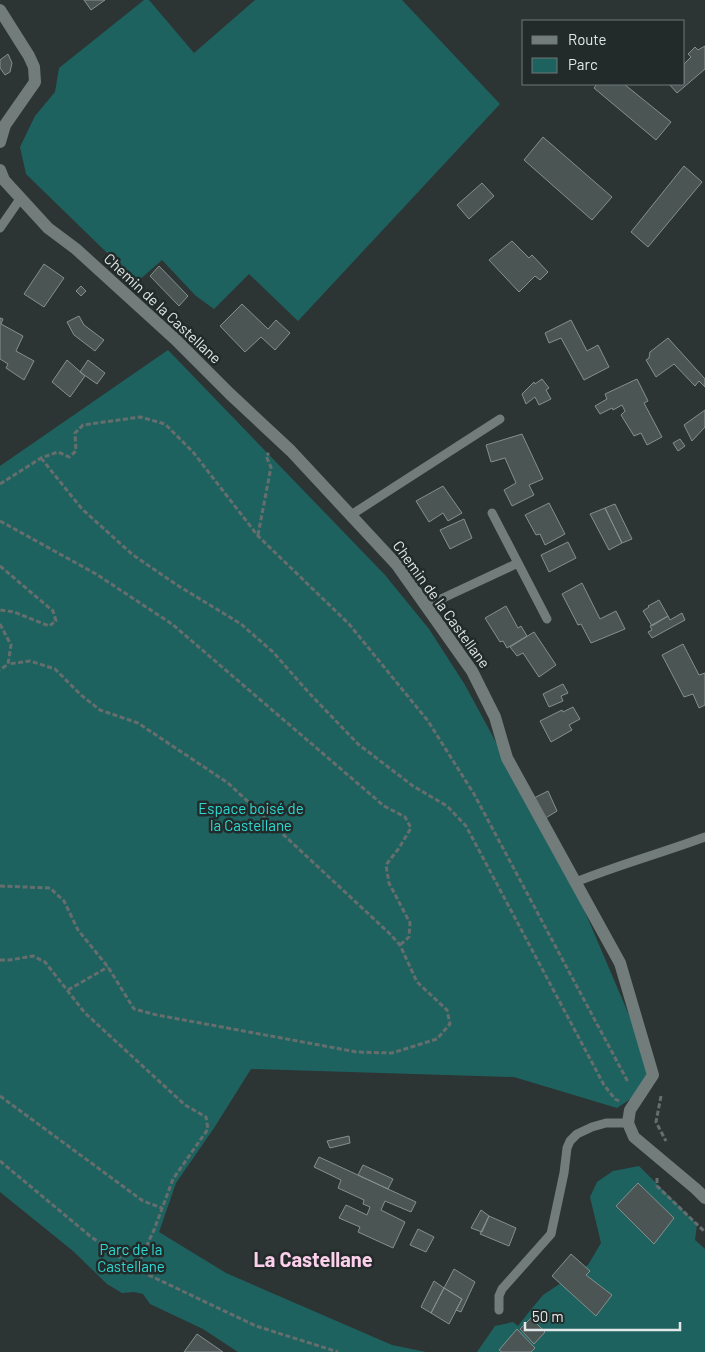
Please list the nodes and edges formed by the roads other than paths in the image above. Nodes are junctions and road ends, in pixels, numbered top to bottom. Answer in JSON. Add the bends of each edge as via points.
{"nodes":[{"id":1,"x":0,"y":10,"type":"edge"},
{"id":2,"x":0,"y":142,"type":"edge"},
{"id":3,"x":0,"y":170,"type":"edge"},
{"id":4,"x":20,"y":199,"type":"junction"},
{"id":5,"x":0,"y":228,"type":"edge"},
{"id":6,"x":500,"y":419,"type":"dead end"},
{"id":7,"x":492,"y":513,"type":"dead end"},
{"id":8,"x":351,"y":516,"type":"junction"},
{"id":9,"x":518,"y":563,"type":"junction"},
{"id":10,"x":426,"y":606,"type":"junction"},
{"id":11,"x":547,"y":619,"type":"dead end"},
{"id":12,"x":705,"y":836,"type":"edge"},
{"id":13,"x":576,"y":882,"type":"junction"},
{"id":14,"x":628,"y":1124,"type":"junction"},
{"id":15,"x":705,"y":1198,"type":"edge"},
{"id":16,"x":499,"y":1310,"type":"dead end"}],
"edges":[{"from":1,"to":2,"type":"street","via":[[34,67],[34,82],[4,125]]},
{"from":3,"to":4,"type":"street","name":"Chemin de la Castellane"},
{"from":4,"to":5,"type":"lane"},
{"from":4,"to":8,"type":"street","name":"Chemin de la Castellane","via":[[48,228],[76,249],[175,339],[291,451]]},
{"from":6,"to":8,"type":"lane"},
{"from":7,"to":9,"type":"lane"},
{"from":8,"to":10,"type":"street","name":"Chemin de la Castellane","via":[[397,565]]},
{"from":9,"to":10,"type":"lane"},
{"from":9,"to":11,"type":"lane"},
{"from":10,"to":13,"type":"street","name":"Chemin de la Castellane","via":[[472,671],[495,717],[508,758]]},
{"from":12,"to":13,"type":"lane"},
{"from":13,"to":14,"type":"street","name":"Chemin de la Castellane","via":[[620,963],[653,1075],[630,1110]]},
{"from":14,"to":15,"type":"street","via":[[634,1137]]},
{"from":14,"to":16,"type":"lane","via":[[606,1123],[592,1127],[570,1141],[551,1234],[502,1289]]}]}
